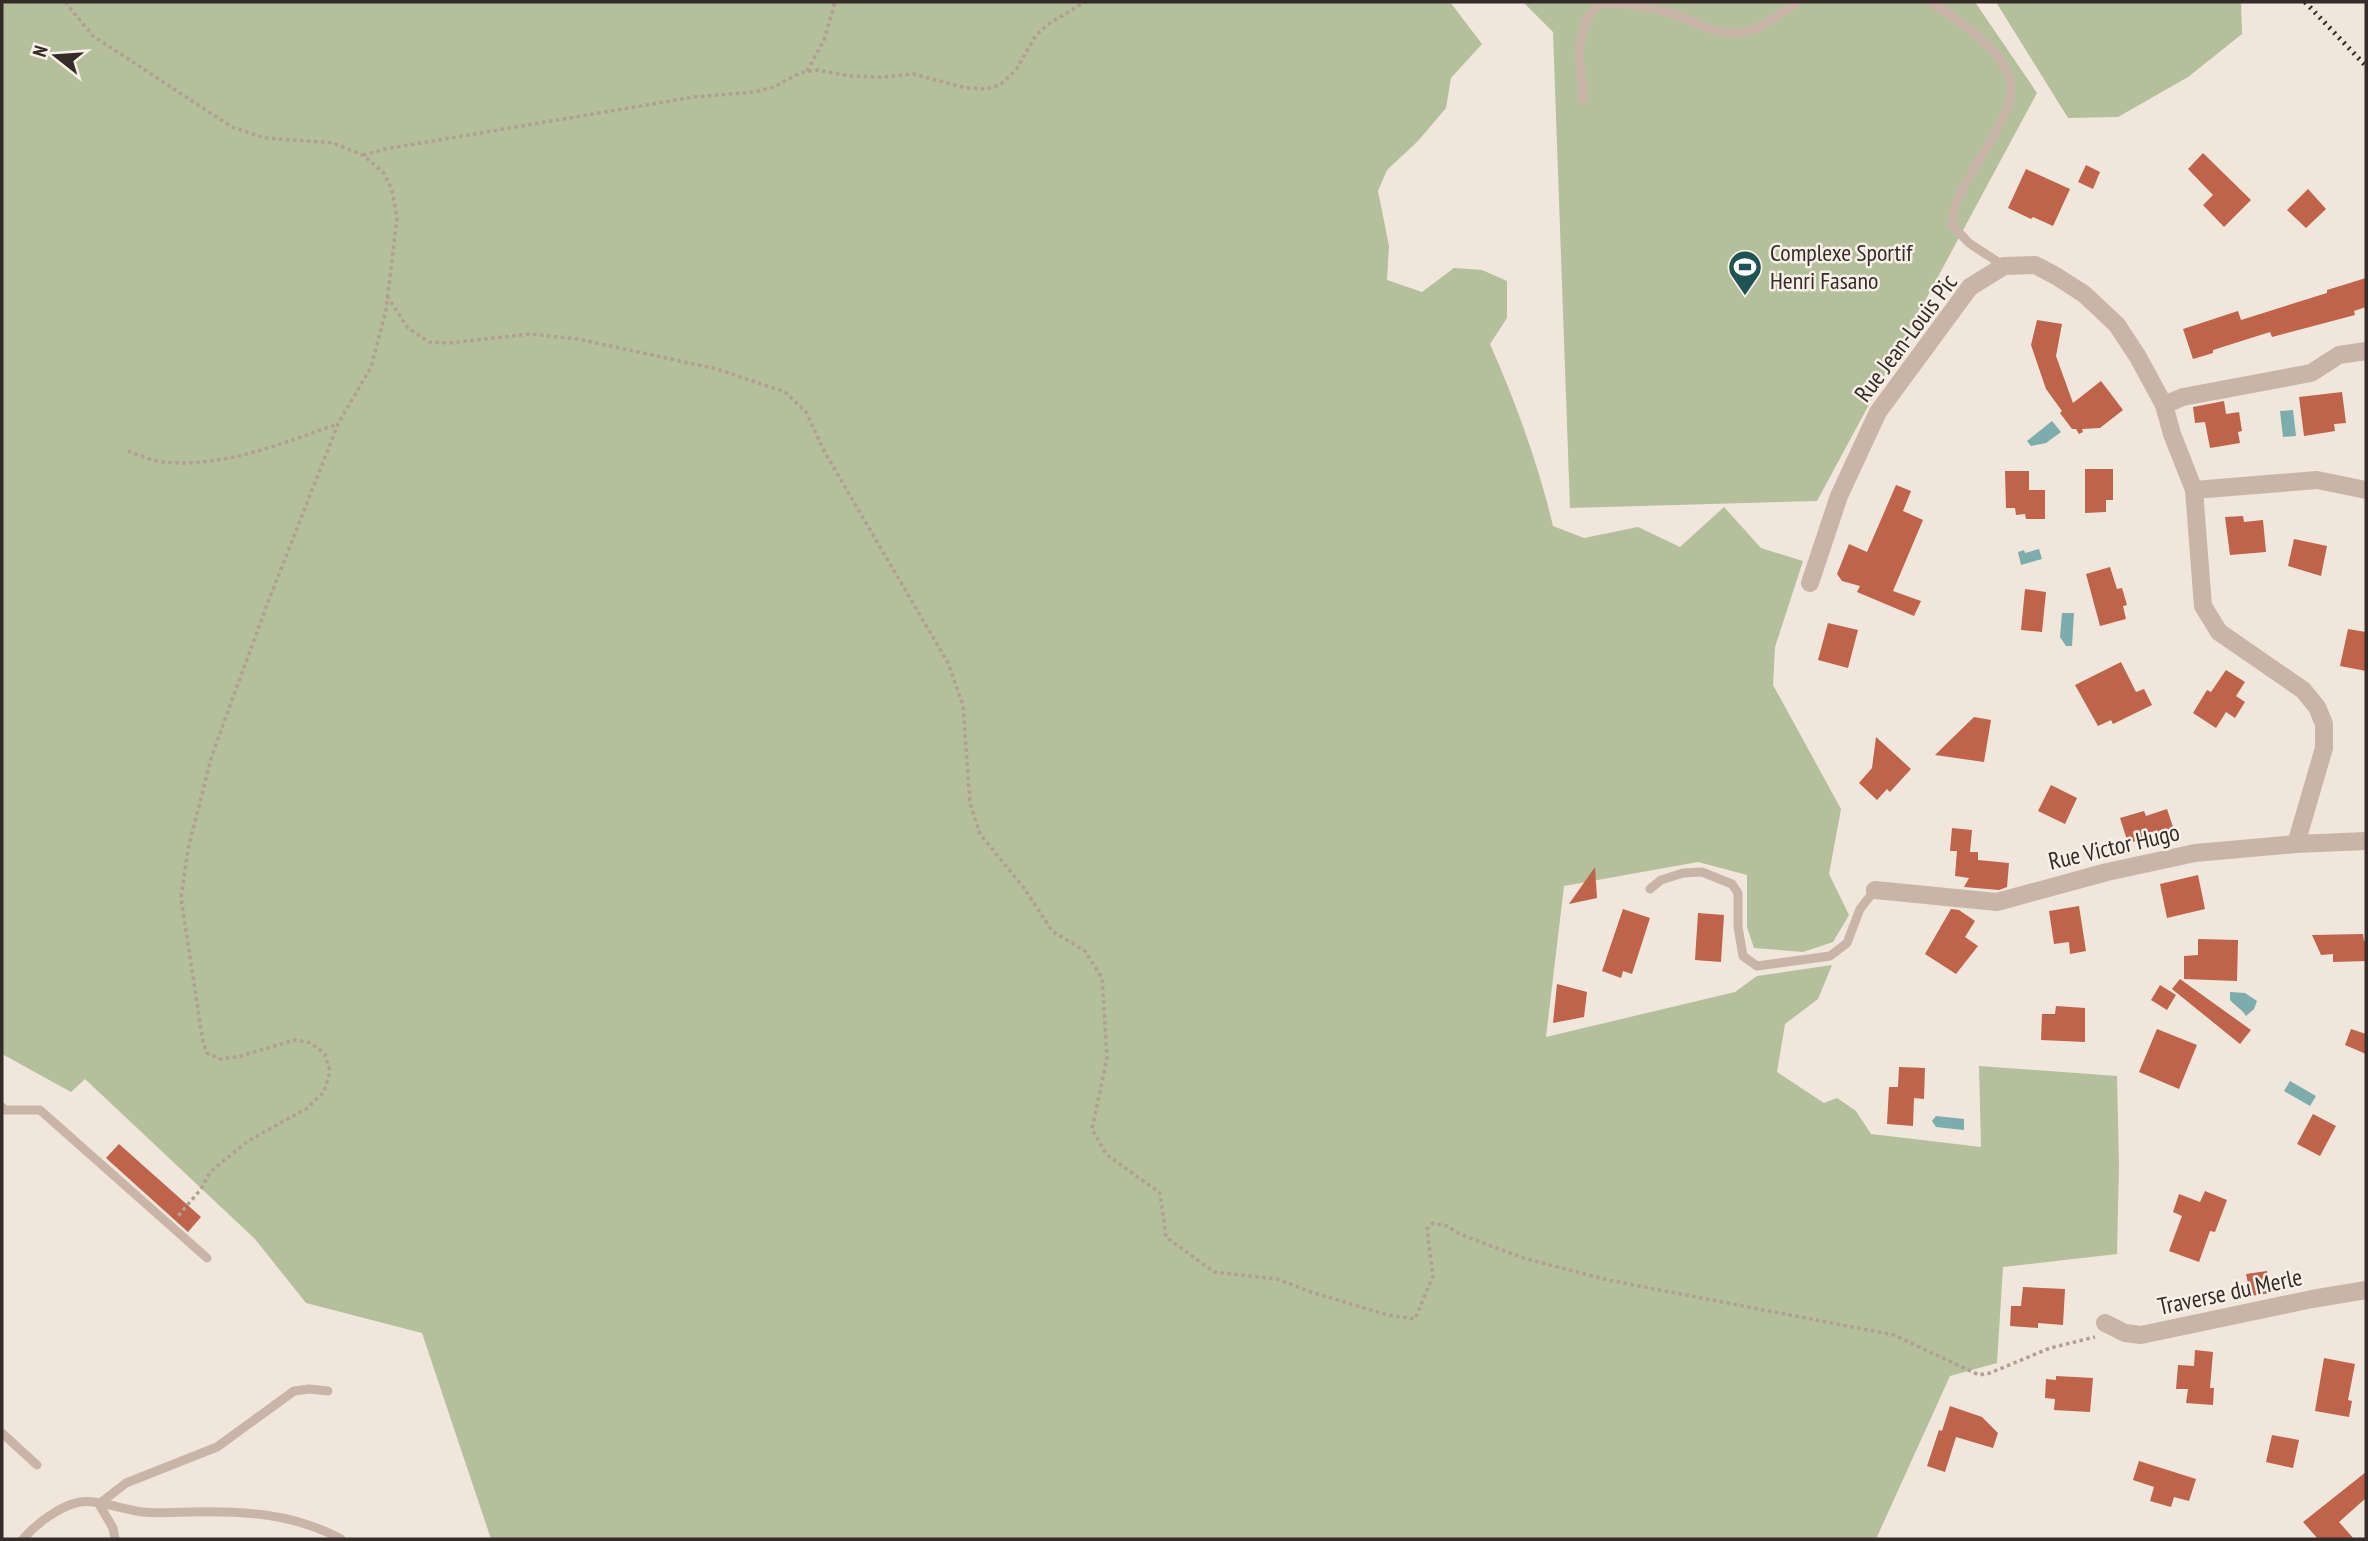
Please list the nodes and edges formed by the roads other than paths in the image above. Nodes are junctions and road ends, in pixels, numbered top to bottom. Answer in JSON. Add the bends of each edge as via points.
{"nodes":[{"id":1,"x":1797,"y":2,"type":"edge"},
{"id":2,"x":1932,"y":2,"type":"edge"},
{"id":3,"x":1583,"y":101,"type":"dead end"},
{"id":4,"x":2004,"y":266,"type":"junction"},
{"id":5,"x":2366,"y":351,"type":"edge"},
{"id":6,"x":2164,"y":405,"type":"junction"},
{"id":7,"x":2194,"y":490,"type":"junction"},
{"id":8,"x":2366,"y":490,"type":"edge"},
{"id":9,"x":1810,"y":583,"type":"dead end"},
{"id":10,"x":2366,"y":841,"type":"edge"},
{"id":11,"x":2296,"y":844,"type":"junction"},
{"id":12,"x":1650,"y":889,"type":"dead end"},
{"id":13,"x":1875,"y":890,"type":"joint"},
{"id":14,"x":2,"y":1107,"type":"edge"},
{"id":15,"x":207,"y":1258,"type":"dead end"},
{"id":16,"x":2366,"y":1290,"type":"edge"},
{"id":17,"x":2105,"y":1323,"type":"road end"},
{"id":18,"x":328,"y":1391,"type":"dead end"},
{"id":19,"x":2,"y":1433,"type":"edge"},
{"id":20,"x":37,"y":1465,"type":"dead end"},
{"id":21,"x":99,"y":1504,"type":"junction"},
{"id":22,"x":23,"y":1539,"type":"edge"},
{"id":23,"x":115,"y":1539,"type":"edge"},
{"id":24,"x":341,"y":1539,"type":"edge"}],
"edges":[{"from":1,"to":3,"type":"lane","via":[[1741,33],[1713,30],[1634,3],[1599,3],[1585,22],[1579,50]]},
{"from":2,"to":4,"type":"lane","via":[[1991,48],[2006,70],[2011,93],[2004,114],[1953,205],[1952,225],[1969,243]]},
{"from":4,"to":6,"type":"street","via":[[2035,265],[2084,294],[2117,325]]},
{"from":4,"to":9,"type":"street","name":"Rue Jean-Louis Pic","via":[[1970,287],[1878,412],[1839,496]]},
{"from":5,"to":6,"type":"street","via":[[2339,355],[2311,373],[2183,397]]},
{"from":6,"to":7,"type":"street"},
{"from":7,"to":8,"type":"street","via":[[2317,480]]},
{"from":7,"to":11,"type":"street","via":[[2203,606],[2219,632],[2303,690],[2324,724],[2324,748]]},
{"from":10,"to":11,"type":"street","name":"Rue Victor Hugo"},
{"from":11,"to":13,"type":"street","name":"Rue Victor Hugo","via":[[2195,853],[1997,902]]},
{"from":12,"to":13,"type":"lane","via":[[1683,873],[1702,872],[1732,884],[1738,893],[1742,956],[1757,966],[1829,956],[1847,943],[1860,909]]},
{"from":14,"to":15,"type":"lane","via":[[40,1110]]},
{"from":16,"to":17,"type":"street","name":"Traverse du Merle","via":[[2141,1335]]},
{"from":18,"to":21,"type":"lane","via":[[294,1391],[217,1447],[126,1483]]},
{"from":19,"to":20,"type":"lane"},
{"from":21,"to":22,"type":"lane","via":[[82,1501],[64,1507]]},
{"from":21,"to":23,"type":"lane"},
{"from":21,"to":24,"type":"lane","via":[[144,1513],[242,1511],[281,1516]]}]}
